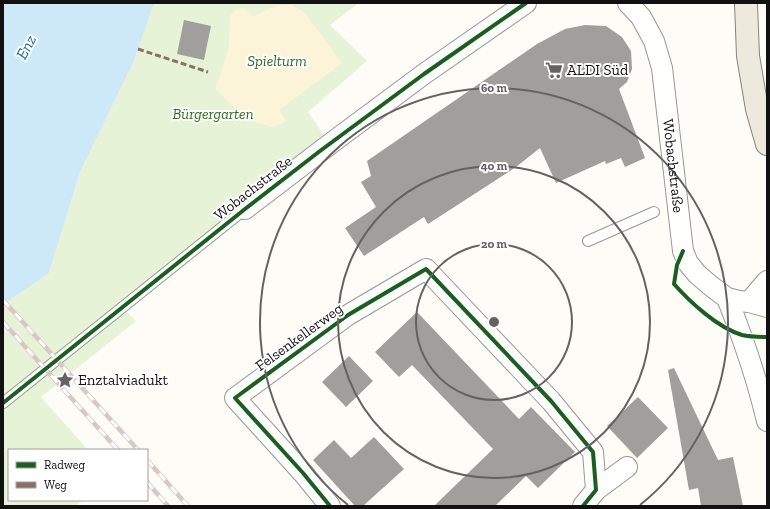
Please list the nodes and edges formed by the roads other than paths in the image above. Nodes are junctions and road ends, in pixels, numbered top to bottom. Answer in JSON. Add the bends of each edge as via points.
{"nodes":[{"id":1,"x":526,"y":3,"type":"edge"},
{"id":2,"x":628,"y":3,"type":"edge"},
{"id":3,"x":746,"y":3,"type":"edge"},
{"id":4,"x":767,"y":144,"type":"edge"},
{"id":5,"x":245,"y":209,"type":"joint"},
{"id":6,"x":654,"y":212,"type":"dead end"},
{"id":7,"x":588,"y":241,"type":"dead end"},
{"id":8,"x":767,"y":281,"type":"edge"},
{"id":9,"x":727,"y":298,"type":"junction"},
{"id":10,"x":758,"y":304,"type":"edge"},
{"id":11,"x":3,"y":403,"type":"edge"},
{"id":12,"x":767,"y":421,"type":"edge"},
{"id":13,"x":627,"y":467,"type":"dead end"},
{"id":14,"x":596,"y":490,"type":"junction"},
{"id":15,"x":330,"y":506,"type":"edge"},
{"id":16,"x":583,"y":506,"type":"edge"}],
"edges":[{"from":1,"to":5,"type":"street","name":"Wobachstraße","via":[[424,74]]},
{"from":2,"to":9,"type":"street","name":"Wobachstraße","via":[[641,17],[654,41],[662,68],[683,251],[688,264],[697,274]]},
{"from":3,"to":4,"type":"main road","via":[[748,56],[756,109]]},
{"from":5,"to":11,"type":"lane","name":"Wobachstraße"},
{"from":6,"to":7,"type":"lane"},
{"from":8,"to":10,"type":"street","name":"Wobachstraße"},
{"from":9,"to":10,"type":"street","name":"Wobachstraße"},
{"from":9,"to":12,"type":"street","via":[[742,334]]},
{"from":13,"to":14,"type":"street"},
{"from":14,"to":15,"type":"street","name":"Felsenkellerweg","via":[[592,452],[551,401],[426,269],[348,315],[235,398],[304,473]]},
{"from":14,"to":16,"type":"street"}]}
